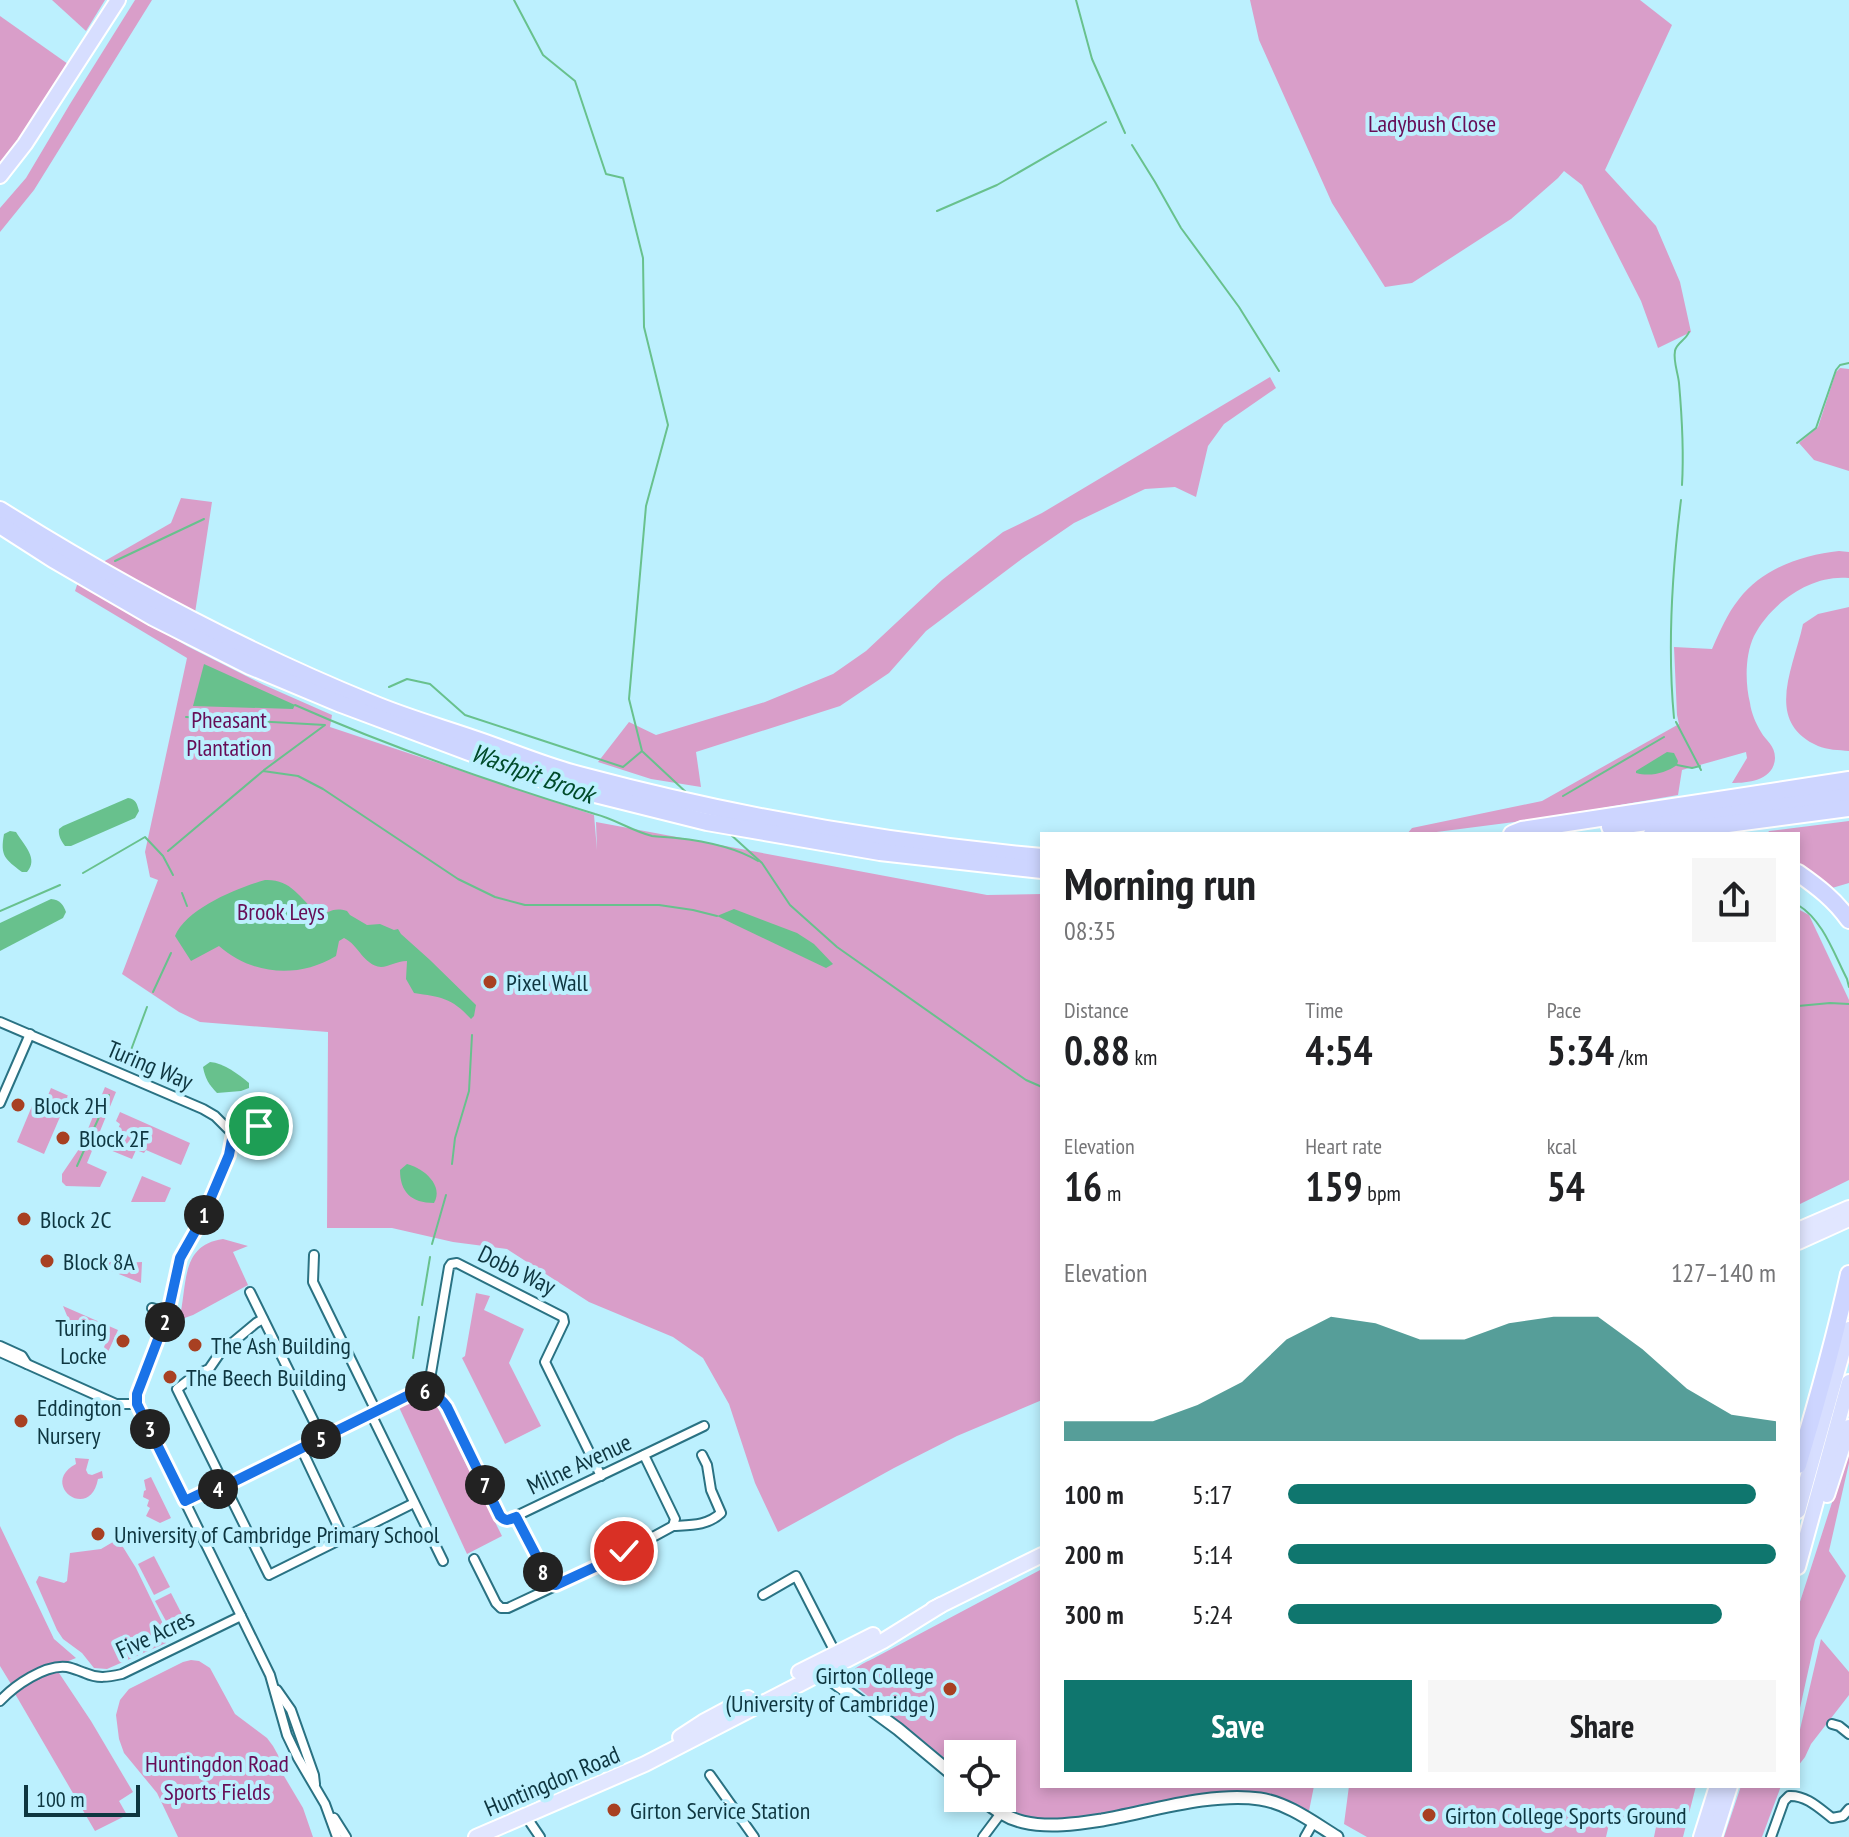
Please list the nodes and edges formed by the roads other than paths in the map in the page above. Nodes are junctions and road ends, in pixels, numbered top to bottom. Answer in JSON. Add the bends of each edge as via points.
{"nodes":[{"id":1,"x":118,"y":0,"type":"edge"},
{"id":2,"x":0,"y":176,"type":"edge"},
{"id":3,"x":0,"y":510,"type":"edge"},
{"id":4,"x":0,"y":525,"type":"edge"},
{"id":5,"x":1849,"y":780,"type":"edge"},
{"id":6,"x":1849,"y":795,"type":"edge"},
{"id":7,"x":1849,"y":808,"type":"edge"},
{"id":8,"x":1520,"y":832,"type":"edge"},
{"id":9,"x":1564,"y":832,"type":"edge"},
{"id":10,"x":1667,"y":832,"type":"edge"},
{"id":11,"x":1040,"y":857,"type":"edge"},
{"id":12,"x":1040,"y":870,"type":"edge"},
{"id":13,"x":1800,"y":874,"type":"edge"},
{"id":14,"x":1849,"y":920,"type":"edge"},
{"id":15,"x":0,"y":1022,"type":"edge"},
{"id":16,"x":30,"y":1034,"type":"junction"},
{"id":17,"x":0,"y":1103,"type":"edge"},
{"id":18,"x":259,"y":1126,"type":"dead end"},
{"id":19,"x":233,"y":1134,"type":"junction"},
{"id":20,"x":1843,"y":1216,"type":"edge"},
{"id":21,"x":1800,"y":1229,"type":"edge"},
{"id":22,"x":1800,"y":1241,"type":"edge"},
{"id":23,"x":314,"y":1255,"type":"dead end"},
{"id":24,"x":1849,"y":1274,"type":"edge"},
{"id":25,"x":250,"y":1292,"type":"dead end"},
{"id":26,"x":152,"y":1308,"type":"dead end"},
{"id":27,"x":168,"y":1313,"type":"junction"},
{"id":28,"x":263,"y":1319,"type":"junction"},
{"id":29,"x":1849,"y":1329,"type":"edge"},
{"id":30,"x":0,"y":1346,"type":"edge"},
{"id":31,"x":0,"y":1352,"type":"edge"},
{"id":32,"x":27,"y":1365,"type":"junction"},
{"id":33,"x":1849,"y":1382,"type":"edge"},
{"id":34,"x":428,"y":1391,"type":"junction"},
{"id":35,"x":137,"y":1404,"type":"junction"},
{"id":36,"x":374,"y":1413,"type":"junction"},
{"id":37,"x":704,"y":1426,"type":"dead end"},
{"id":38,"x":1849,"y":1427,"type":"edge"},
{"id":39,"x":322,"y":1438,"type":"junction"},
{"id":40,"x":301,"y":1448,"type":"junction"},
{"id":41,"x":644,"y":1455,"type":"junction"},
{"id":42,"x":702,"y":1455,"type":"dead end"},
{"id":43,"x":1800,"y":1458,"type":"edge"},
{"id":44,"x":601,"y":1476,"type":"junction"},
{"id":45,"x":225,"y":1486,"type":"junction"},
{"id":46,"x":185,"y":1501,"type":"junction"},
{"id":47,"x":414,"y":1503,"type":"junction"},
{"id":48,"x":1800,"y":1504,"type":"edge"},
{"id":49,"x":516,"y":1517,"type":"junction"},
{"id":50,"x":673,"y":1526,"type":"junction"},
{"id":51,"x":344,"y":1539,"type":"junction"},
{"id":52,"x":1805,"y":1543,"type":"junction"},
{"id":53,"x":1040,"y":1556,"type":"edge"},
{"id":54,"x":474,"y":1559,"type":"dead end"},
{"id":55,"x":1800,"y":1560,"type":"edge"},
{"id":56,"x":443,"y":1561,"type":"dead end"},
{"id":57,"x":556,"y":1585,"type":"junction"},
{"id":58,"x":763,"y":1595,"type":"dead end"},
{"id":59,"x":241,"y":1616,"type":"junction"},
{"id":60,"x":838,"y":1658,"type":"junction"},
{"id":61,"x":823,"y":1666,"type":"junction"},
{"id":62,"x":0,"y":1701,"type":"edge"},
{"id":63,"x":1832,"y":1724,"type":"dead end"},
{"id":64,"x":1849,"y":1734,"type":"edge"},
{"id":65,"x":944,"y":1767,"type":"edge"},
{"id":66,"x":710,"y":1775,"type":"dead end"},
{"id":67,"x":1716,"y":1788,"type":"edge"},
{"id":68,"x":1729,"y":1788,"type":"edge"},
{"id":69,"x":325,"y":1804,"type":"junction"},
{"id":70,"x":1849,"y":1809,"type":"edge"},
{"id":71,"x":1001,"y":1813,"type":"joint"},
{"id":72,"x":525,"y":1815,"type":"junction"},
{"id":73,"x":1313,"y":1823,"type":"junction"},
{"id":74,"x":337,"y":1837,"type":"edge"},
{"id":75,"x":346,"y":1837,"type":"edge"},
{"id":76,"x":476,"y":1837,"type":"edge"},
{"id":77,"x":540,"y":1837,"type":"edge"},
{"id":78,"x":754,"y":1837,"type":"edge"},
{"id":79,"x":983,"y":1837,"type":"edge"},
{"id":80,"x":1305,"y":1837,"type":"edge"},
{"id":81,"x":1337,"y":1837,"type":"edge"},
{"id":82,"x":1701,"y":1837,"type":"edge"},
{"id":83,"x":1714,"y":1837,"type":"edge"},
{"id":84,"x":1771,"y":1837,"type":"edge"}],
"edges":[{"from":1,"to":2,"type":"highway"},
{"from":3,"to":11,"type":"highway","via":[[154,601],[276,662],[373,704],[579,776],[723,811],[944,847]]},
{"from":4,"to":12,"type":"highway","via":[[153,617],[250,666],[533,776],[707,822],[880,852]]},
{"from":5,"to":8,"type":"highway"},
{"from":6,"to":9,"type":"highway"},
{"from":7,"to":10,"type":"highway"},
{"from":13,"to":14,"type":"highway","via":[[1839,905]]},
{"from":15,"to":16,"type":"street","name":"Turing Way"},
{"from":16,"to":17,"type":"street"},
{"from":16,"to":19,"type":"street","name":"Turing Way","via":[[203,1109]]},
{"from":18,"to":19,"type":"street"},
{"from":19,"to":27,"type":"street","via":[[201,1221],[180,1258]]},
{"from":20,"to":21,"type":"main road"},
{"from":20,"to":22,"type":"main road"},
{"from":23,"to":36,"type":"street","via":[[313,1282]]},
{"from":24,"to":43,"type":"highway"},
{"from":25,"to":28,"type":"street"},
{"from":26,"to":27,"type":"street"},
{"from":27,"to":35,"type":"street","via":[[139,1385]]},
{"from":28,"to":39,"type":"street"},
{"from":28,"to":45,"type":"street","via":[[220,1353],[209,1369],[177,1389]]},
{"from":29,"to":48,"type":"highway"},
{"from":30,"to":32,"type":"street","via":[[22,1356]]},
{"from":31,"to":32,"type":"street"},
{"from":32,"to":35,"type":"street","via":[[116,1404]]},
{"from":33,"to":52,"type":"highway"},
{"from":34,"to":36,"type":"street"},
{"from":34,"to":44,"type":"street","name":"Dobb Way","via":[[449,1267],[457,1263],[563,1317],[545,1362]]},
{"from":34,"to":49,"type":"street","name":"Milne Avenue","via":[[447,1407],[500,1516]]},
{"from":35,"to":46,"type":"street"},
{"from":36,"to":39,"type":"street"},
{"from":36,"to":47,"type":"street"},
{"from":37,"to":41,"type":"street","name":"Milne Avenue"},
{"from":38,"to":52,"type":"highway"},
{"from":39,"to":40,"type":"street"},
{"from":40,"to":45,"type":"street"},
{"from":40,"to":51,"type":"street"},
{"from":41,"to":44,"type":"street","name":"Milne Avenue"},
{"from":41,"to":50,"type":"street","via":[[675,1519]]},
{"from":42,"to":50,"type":"street","via":[[719,1516],[703,1524]]},
{"from":44,"to":49,"type":"street","name":"Milne Avenue"},
{"from":45,"to":46,"type":"street"},
{"from":45,"to":51,"type":"street","via":[[269,1575]]},
{"from":46,"to":59,"type":"street"},
{"from":47,"to":51,"type":"street"},
{"from":47,"to":56,"type":"street"},
{"from":49,"to":57,"type":"street","via":[[548,1581]]},
{"from":50,"to":57,"type":"street"},
{"from":52,"to":55,"type":"highway"},
{"from":53,"to":60,"type":"main road","name":"Huntingdon Road"},
{"from":54,"to":57,"type":"street","via":[[501,1608]]},
{"from":58,"to":60,"type":"street","via":[[796,1576]]},
{"from":59,"to":62,"type":"street","name":"Five Acres","via":[[122,1674],[94,1677],[64,1666],[19,1684]]},
{"from":59,"to":69,"type":"street","via":[[291,1710]]},
{"from":60,"to":61,"type":"main road","name":"Huntingdon Road"},
{"from":61,"to":65,"type":"street","via":[[831,1680]]},
{"from":61,"to":72,"type":"main road","name":"Huntingdon Road","via":[[703,1722],[645,1764]]},
{"from":63,"to":64,"type":"street"},
{"from":66,"to":78,"type":"street"},
{"from":67,"to":82,"type":"highway"},
{"from":68,"to":83,"type":"highway"},
{"from":69,"to":74,"type":"street"},
{"from":69,"to":75,"type":"street"},
{"from":70,"to":84,"type":"street","via":[[1832,1818],[1812,1803],[1789,1796]]},
{"from":71,"to":73,"type":"street","via":[[1029,1823],[1074,1825],[1224,1797],[1263,1799]]},
{"from":71,"to":79,"type":"street"},
{"from":72,"to":76,"type":"main road","name":"Huntingdon Road"},
{"from":72,"to":77,"type":"street"},
{"from":73,"to":80,"type":"street"},
{"from":73,"to":81,"type":"street"}]}
